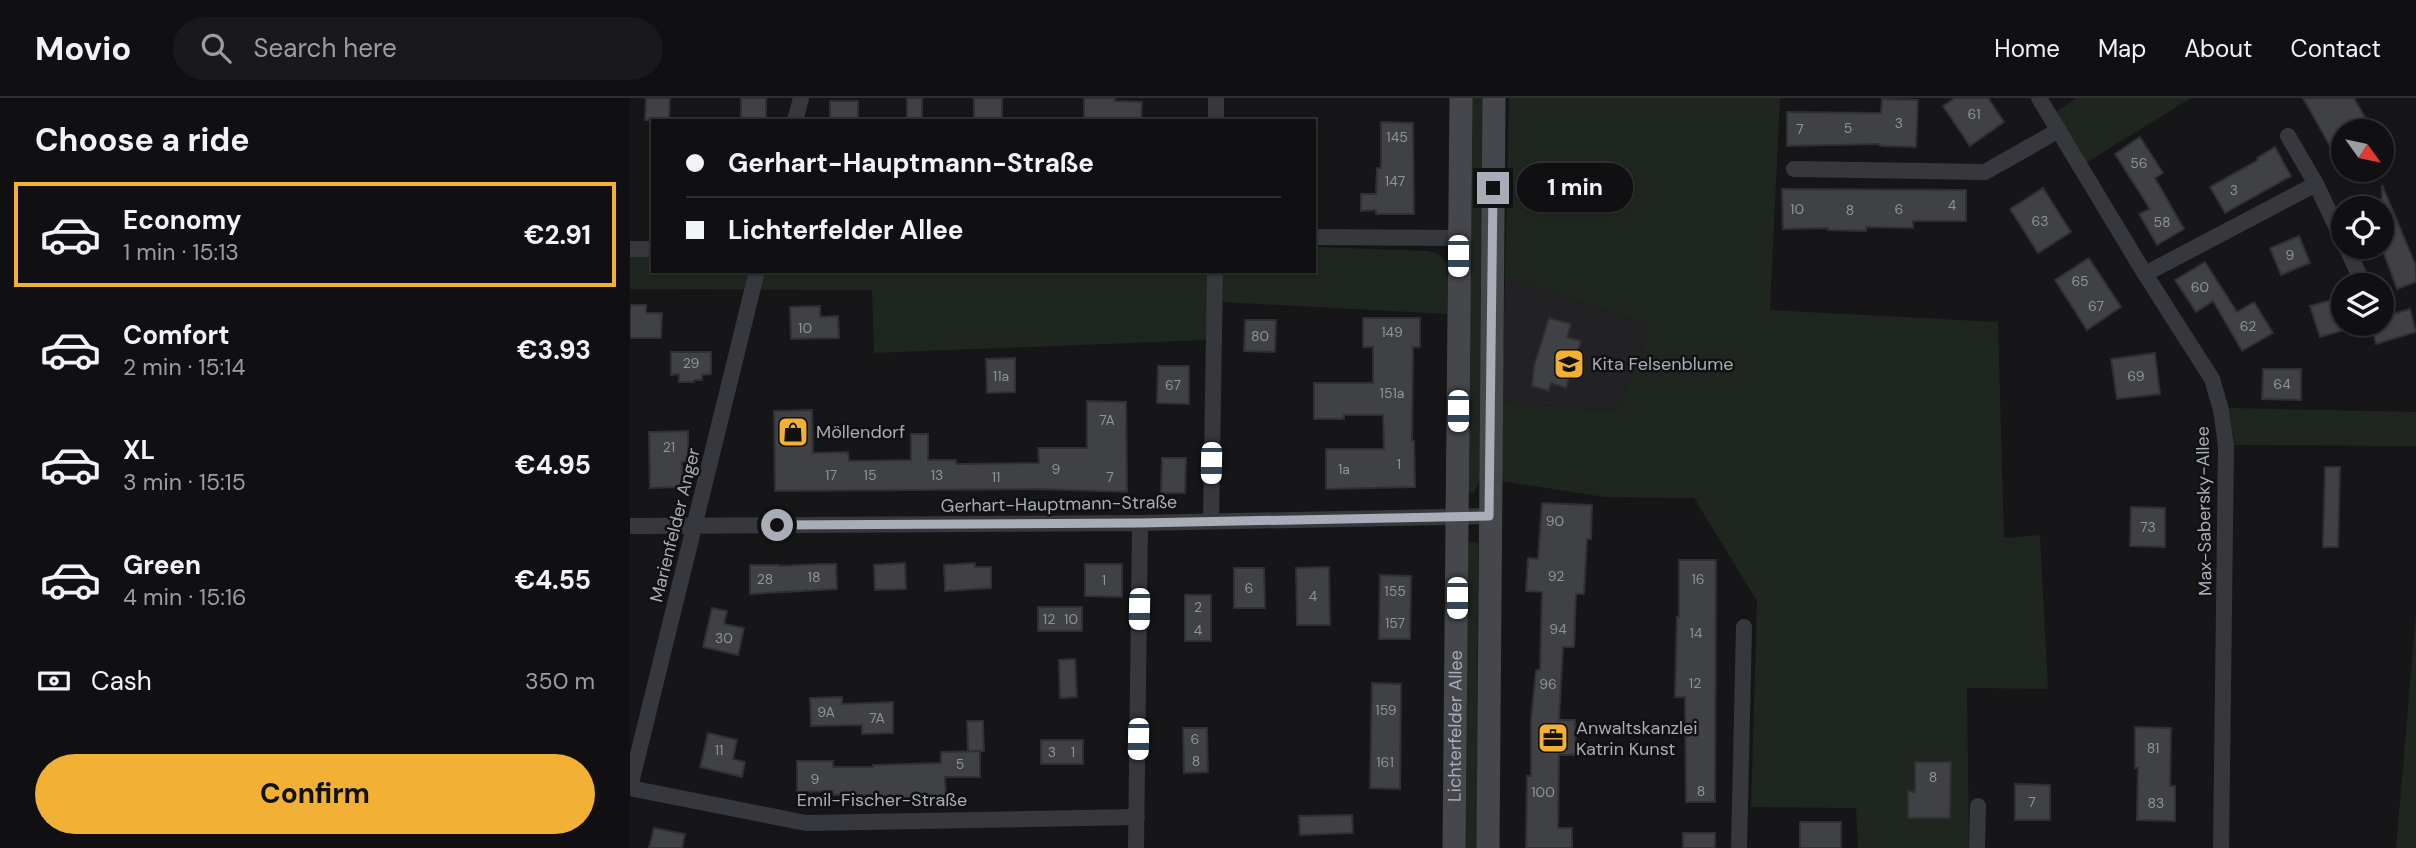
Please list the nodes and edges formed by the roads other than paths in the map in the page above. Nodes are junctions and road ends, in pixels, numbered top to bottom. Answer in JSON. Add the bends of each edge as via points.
{"nodes":[{"id":1,"x":801,"y":98,"type":"edge"},
{"id":2,"x":1216,"y":98,"type":"edge"},
{"id":3,"x":1461,"y":98,"type":"edge"},
{"id":4,"x":1494,"y":98,"type":"edge"},
{"id":5,"x":2039,"y":98,"type":"edge"},
{"id":6,"x":796,"y":119,"type":"edge"},
{"id":7,"x":1216,"y":119,"type":"edge"},
{"id":8,"x":2059,"y":130,"type":"junction"},
{"id":9,"x":2288,"y":136,"type":"dead end"},
{"id":10,"x":1794,"y":169,"type":"dead end"},
{"id":11,"x":2316,"y":184,"type":"junction"},
{"id":12,"x":2331,"y":216,"type":"edge"},
{"id":13,"x":1316,"y":237,"type":"edge"},
{"id":14,"x":1459,"y":238,"type":"junction"},
{"id":15,"x":630,"y":249,"type":"edge"},
{"id":16,"x":651,"y":249,"type":"edge"},
{"id":17,"x":757,"y":273,"type":"edge"},
{"id":18,"x":1215,"y":273,"type":"edge"},
{"id":19,"x":2145,"y":274,"type":"junction"},
{"id":20,"x":1489,"y":516,"type":"junction"},
{"id":21,"x":1457,"y":517,"type":"junction"},
{"id":22,"x":1210,"y":521,"type":"junction"},
{"id":23,"x":1140,"y":523,"type":"junction"},
{"id":24,"x":695,"y":525,"type":"junction"},
{"id":25,"x":630,"y":526,"type":"edge"},
{"id":26,"x":1744,"y":627,"type":"dead end"},
{"id":27,"x":630,"y":788,"type":"edge"},
{"id":28,"x":1978,"y":806,"type":"dead end"},
{"id":29,"x":1137,"y":817,"type":"junction"},
{"id":30,"x":1136,"y":848,"type":"edge"},
{"id":31,"x":1454,"y":848,"type":"edge"},
{"id":32,"x":1488,"y":848,"type":"edge"},
{"id":33,"x":1739,"y":848,"type":"edge"},
{"id":34,"x":1977,"y":848,"type":"edge"},
{"id":35,"x":2221,"y":848,"type":"edge"}],
"edges":[{"from":1,"to":6,"type":"street"},
{"from":2,"to":7,"type":"street"},
{"from":3,"to":14,"type":"main road","name":"Lichterfelder Allee"},
{"from":4,"to":20,"type":"main road","name":"Lichterfelder Allee"},
{"from":5,"to":8,"type":"street","name":"Max-Sabersky-Allee"},
{"from":8,"to":10,"type":"street","via":[[1984,172]]},
{"from":8,"to":19,"type":"street","name":"Max-Sabersky-Allee"},
{"from":9,"to":11,"type":"street"},
{"from":11,"to":12,"type":"street"},
{"from":11,"to":19,"type":"street"},
{"from":13,"to":14,"type":"street"},
{"from":14,"to":21,"type":"main road","name":"Lichterfelder Allee"},
{"from":15,"to":16,"type":"street"},
{"from":17,"to":24,"type":"street","name":"Marienfelder Anger"},
{"from":18,"to":22,"type":"street"},
{"from":19,"to":35,"type":"street","name":"Max-Sabersky-Allee","via":[[2212,379],[2226,446]]},
{"from":20,"to":21,"type":"street","name":"Gerhart-Hauptmann-Straße"},
{"from":20,"to":32,"type":"main road","name":"Lichterfelder Allee"},
{"from":21,"to":22,"type":"street","name":"Gerhart-Hauptmann-Straße"},
{"from":21,"to":31,"type":"main road","name":"Lichterfelder Allee"},
{"from":22,"to":23,"type":"street","name":"Gerhart-Hauptmann-Straße"},
{"from":23,"to":24,"type":"street","name":"Gerhart-Hauptmann-Straße"},
{"from":23,"to":29,"type":"street"},
{"from":24,"to":25,"type":"street","name":"Gerhart-Hauptmann-Straße"},
{"from":24,"to":27,"type":"street","name":"Marienfelder Anger"},
{"from":26,"to":33,"type":"street"},
{"from":27,"to":29,"type":"street","name":"Emil-Fischer-Straße","via":[[806,822]]},
{"from":28,"to":34,"type":"street"},
{"from":29,"to":30,"type":"street"}]}
